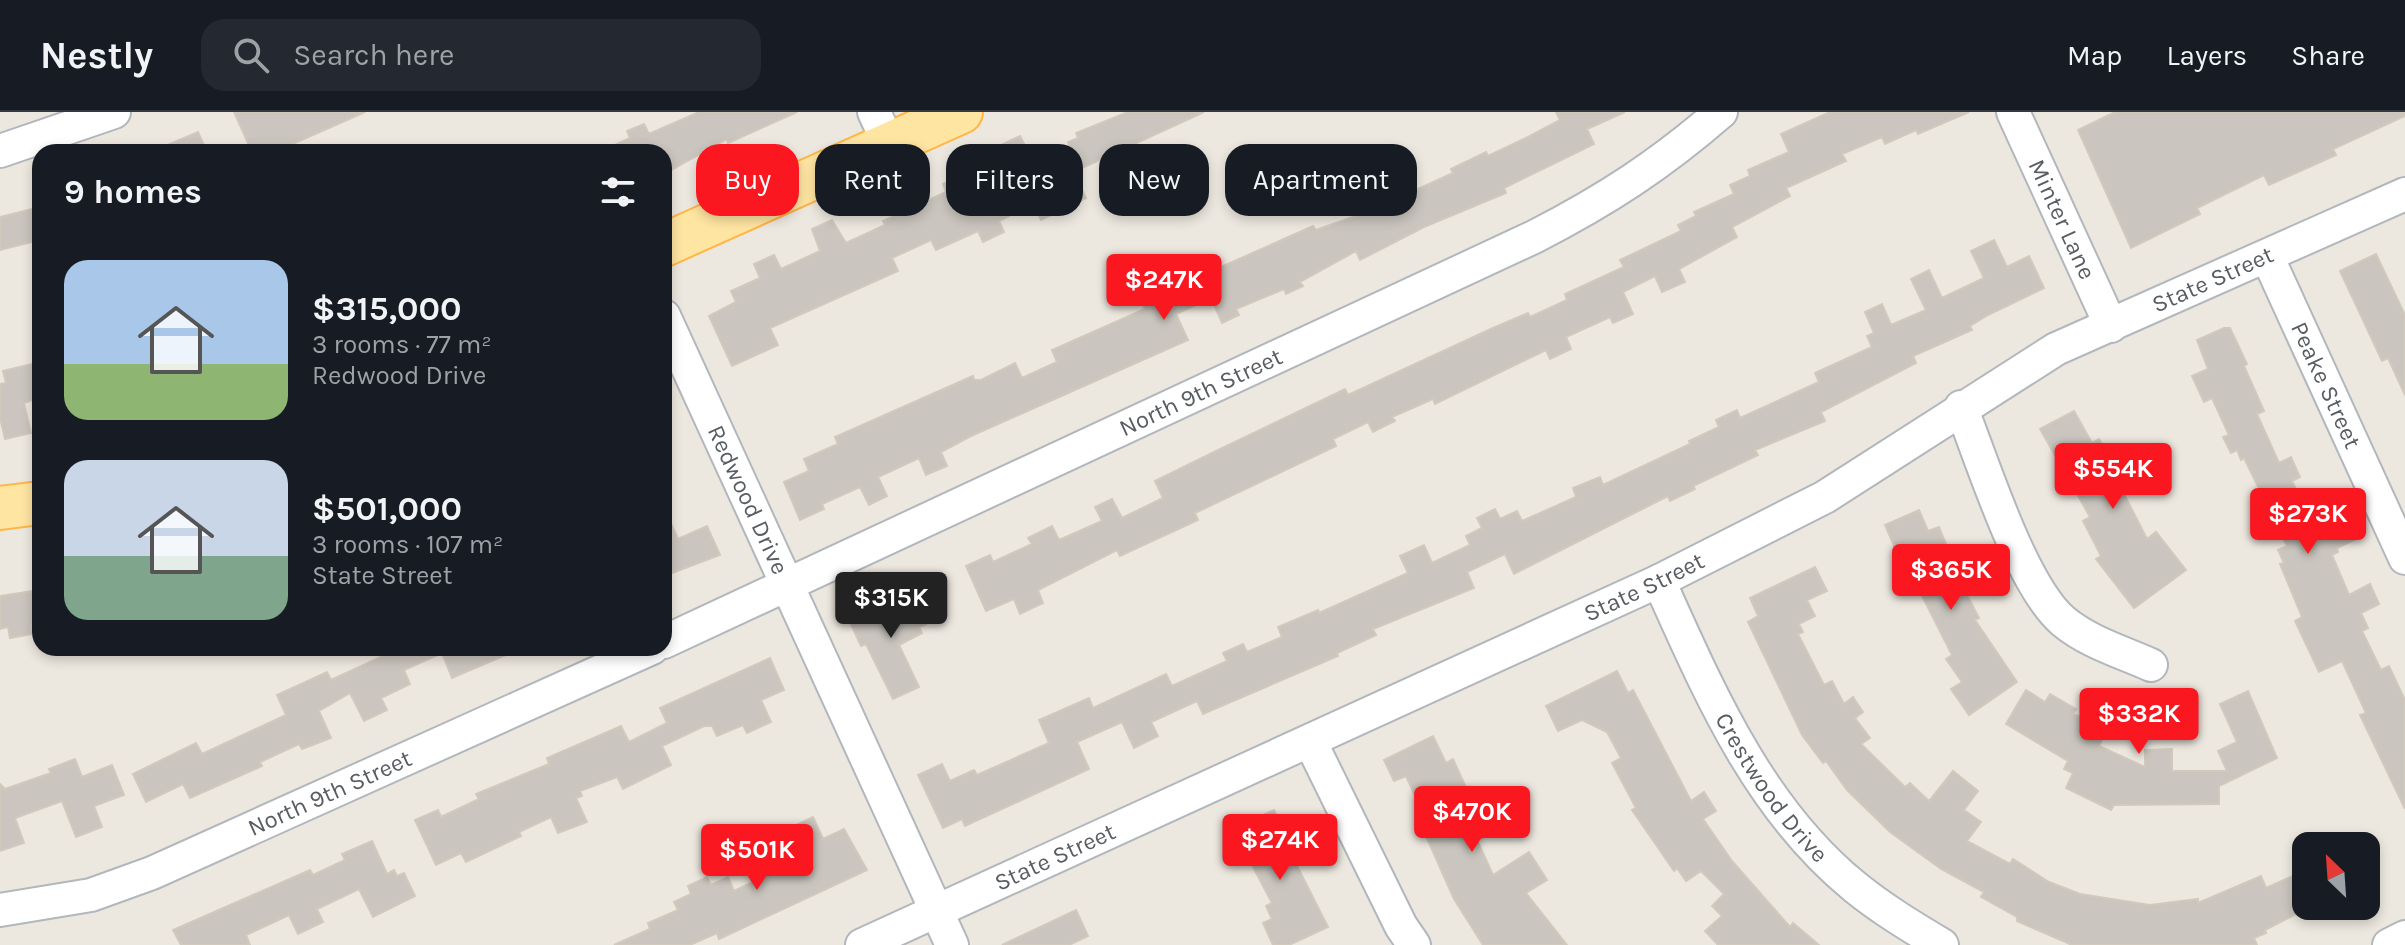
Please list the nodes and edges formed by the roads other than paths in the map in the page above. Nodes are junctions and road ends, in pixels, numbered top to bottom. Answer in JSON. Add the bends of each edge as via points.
{"nodes":[{"id":1,"x":114,"y":112,"type":"edge"},
{"id":2,"x":961,"y":112,"type":"edge"},
{"id":3,"x":1721,"y":112,"type":"edge"},
{"id":4,"x":2013,"y":112,"type":"edge"},
{"id":5,"x":881,"y":128,"type":"edge"},
{"id":6,"x":0,"y":151,"type":"edge"},
{"id":7,"x":2405,"y":194,"type":"edge"},
{"id":8,"x":672,"y":241,"type":"edge"},
{"id":9,"x":2267,"y":256,"type":"junction"},
{"id":10,"x":2111,"y":326,"type":"junction"},
{"id":11,"x":672,"y":333,"type":"edge"},
{"id":12,"x":1961,"y":407,"type":"junction"},
{"id":13,"x":32,"y":504,"type":"edge"},
{"id":14,"x":0,"y":508,"type":"edge"},
{"id":15,"x":2405,"y":558,"type":"edge"},
{"id":16,"x":1659,"y":581,"type":"junction"},
{"id":17,"x":789,"y":586,"type":"junction"},
{"id":18,"x":672,"y":638,"type":"edge"},
{"id":19,"x":634,"y":656,"type":"edge"},
{"id":20,"x":2151,"y":665,"type":"dead end"},
{"id":21,"x":1311,"y":743,"type":"junction"},
{"id":22,"x":0,"y":910,"type":"edge"},
{"id":23,"x":937,"y":910,"type":"junction"},
{"id":24,"x":2405,"y":937,"type":"edge"},
{"id":25,"x":862,"y":945,"type":"edge"},
{"id":26,"x":952,"y":945,"type":"edge"},
{"id":27,"x":1414,"y":945,"type":"edge"},
{"id":28,"x":1942,"y":945,"type":"edge"},
{"id":29,"x":2389,"y":945,"type":"edge"}],
"edges":[{"from":1,"to":6,"type":"street"},
{"from":2,"to":5,"type":"main road"},
{"from":3,"to":17,"type":"street","name":"North 9th Street","via":[[1607,199],[1534,237]]},
{"from":4,"to":10,"type":"street","name":"Minter Lane"},
{"from":5,"to":8,"type":"main road"},
{"from":7,"to":9,"type":"street","name":"State Street"},
{"from":9,"to":10,"type":"street","name":"State Street"},
{"from":9,"to":15,"type":"street","name":"Peake Street"},
{"from":10,"to":12,"type":"street","name":"State Street","via":[[2056,349]]},
{"from":11,"to":17,"type":"street","name":"Redwood Drive"},
{"from":12,"to":16,"type":"street","name":"State Street","via":[[1825,497]]},
{"from":12,"to":20,"type":"street","via":[[2032,584],[2062,620],[2084,635]]},
{"from":13,"to":14,"type":"main road"},
{"from":16,"to":21,"type":"street","name":"State Street"},
{"from":16,"to":28,"type":"street","name":"Crestwood Drive","via":[[1716,708],[1774,801],[1855,887]]},
{"from":17,"to":18,"type":"street","name":"North 9th Street"},
{"from":17,"to":23,"type":"street","name":"Redwood Drive"},
{"from":19,"to":22,"type":"street","name":"North 9th Street","via":[[152,873],[91,895]]},
{"from":21,"to":23,"type":"street","name":"State Street"},
{"from":21,"to":27,"type":"street"},
{"from":23,"to":25,"type":"street","name":"State Street"},
{"from":23,"to":26,"type":"street","name":"Redwood Drive"},
{"from":24,"to":29,"type":"street"}]}
